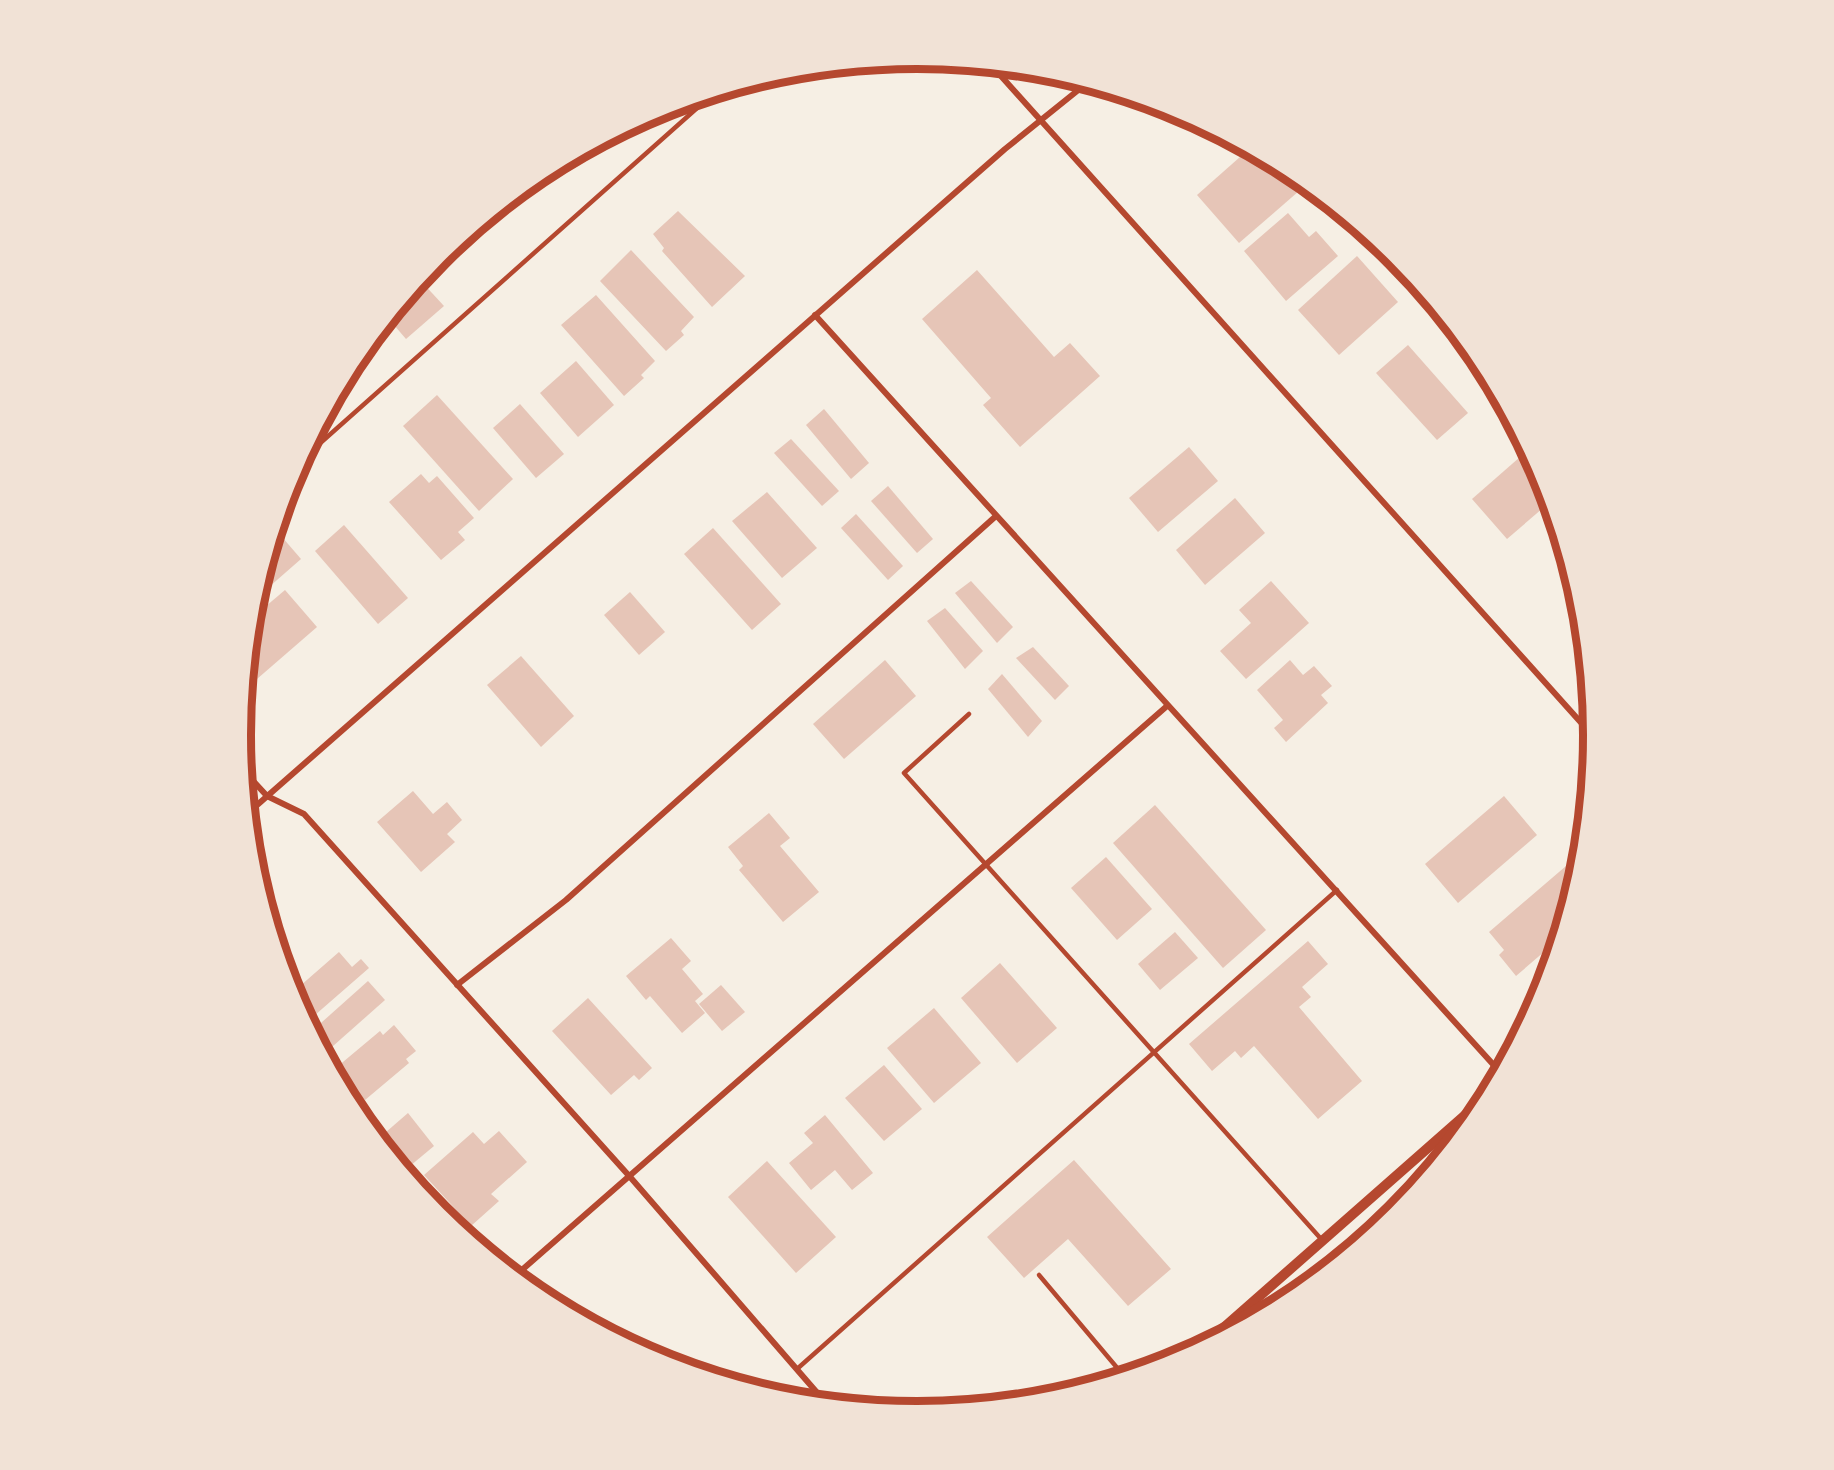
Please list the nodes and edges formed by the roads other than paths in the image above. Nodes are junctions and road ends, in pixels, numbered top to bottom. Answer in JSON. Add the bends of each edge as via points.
{"nodes":[{"id":1,"x":1000,"y":74,"type":"edge"},
{"id":2,"x":1079,"y":90,"type":"edge"},
{"id":3,"x":701,"y":105,"type":"edge"},
{"id":4,"x":1040,"y":120,"type":"junction"},
{"id":5,"x":815,"y":315,"type":"junction"},
{"id":6,"x":318,"y":446,"type":"edge"},
{"id":7,"x":996,"y":516,"type":"junction"},
{"id":8,"x":1167,"y":706,"type":"junction"},
{"id":9,"x":969,"y":714,"type":"dead end"},
{"id":10,"x":1583,"y":725,"type":"edge"},
{"id":11,"x":252,"y":780,"type":"edge"},
{"id":12,"x":267,"y":796,"type":"junction"},
{"id":13,"x":255,"y":807,"type":"edge"},
{"id":14,"x":986,"y":865,"type":"junction"},
{"id":15,"x":1337,"y":890,"type":"junction"},
{"id":16,"x":457,"y":985,"type":"junction"},
{"id":17,"x":1153,"y":1053,"type":"junction"},
{"id":18,"x":1495,"y":1066,"type":"edge"},
{"id":19,"x":1460,"y":1119,"type":"edge"},
{"id":20,"x":631,"y":1178,"type":"junction"},
{"id":21,"x":1322,"y":1241,"type":"junction"},
{"id":22,"x":522,"y":1270,"type":"edge"},
{"id":23,"x":1039,"y":1275,"type":"dead end"},
{"id":24,"x":1229,"y":1323,"type":"edge"},
{"id":25,"x":797,"y":1369,"type":"junction"},
{"id":26,"x":1119,"y":1370,"type":"edge"},
{"id":27,"x":818,"y":1393,"type":"edge"}],
"edges":[{"from":1,"to":4,"type":"street"},
{"from":2,"to":4,"type":"street"},
{"from":3,"to":6,"type":"lane"},
{"from":4,"to":5,"type":"street"},
{"from":4,"to":10,"type":"street"},
{"from":5,"to":7,"type":"street"},
{"from":5,"to":12,"type":"street"},
{"from":7,"to":8,"type":"street"},
{"from":7,"to":16,"type":"street","via":[[566,900]]},
{"from":8,"to":14,"type":"street"},
{"from":8,"to":15,"type":"street"},
{"from":9,"to":14,"type":"lane","via":[[904,772]]},
{"from":11,"to":12,"type":"street"},
{"from":12,"to":13,"type":"street"},
{"from":12,"to":16,"type":"street","via":[[304,814]]},
{"from":14,"to":17,"type":"lane"},
{"from":14,"to":20,"type":"street"},
{"from":15,"to":17,"type":"lane"},
{"from":15,"to":18,"type":"street"},
{"from":16,"to":20,"type":"street"},
{"from":17,"to":21,"type":"lane"},
{"from":17,"to":25,"type":"lane"},
{"from":19,"to":21,"type":"street"},
{"from":20,"to":22,"type":"street"},
{"from":20,"to":25,"type":"street"},
{"from":21,"to":24,"type":"street"},
{"from":23,"to":26,"type":"lane"},
{"from":25,"to":27,"type":"street"}]}
